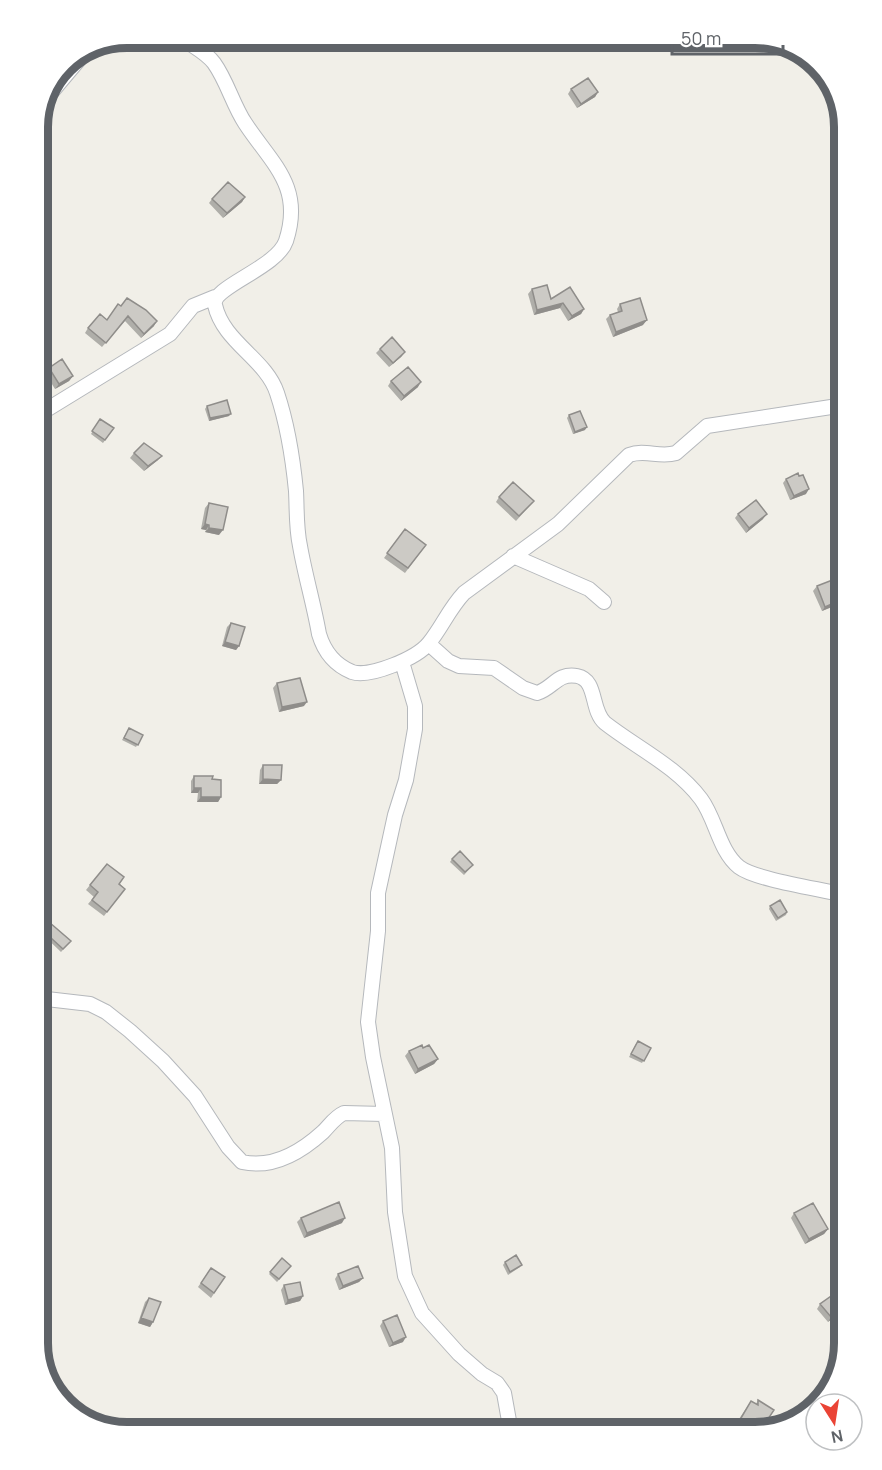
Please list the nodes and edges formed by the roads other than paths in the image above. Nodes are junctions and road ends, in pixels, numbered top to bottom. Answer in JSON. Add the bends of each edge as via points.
{"nodes":[{"id":1,"x":195,"y":48,"type":"edge"},
{"id":2,"x":215,"y":297,"type":"junction"},
{"id":3,"x":834,"y":407,"type":"edge"},
{"id":4,"x":48,"y":409,"type":"edge"},
{"id":5,"x":513,"y":556,"type":"junction"},
{"id":6,"x":604,"y":602,"type":"dead end"},
{"id":7,"x":429,"y":644,"type":"junction"},
{"id":8,"x":402,"y":662,"type":"junction"},
{"id":9,"x":834,"y":893,"type":"edge"},
{"id":10,"x":48,"y":999,"type":"edge"},
{"id":11,"x":384,"y":1114,"type":"junction"},
{"id":12,"x":509,"y":1422,"type":"edge"}],
"edges":[{"from":1,"to":2,"type":"street","via":[[214,63],[245,124],[277,165],[290,202],[285,244],[266,264]]},
{"from":2,"to":4,"type":"street","via":[[193,306],[170,334]]},
{"from":2,"to":8,"type":"street","via":[[216,308],[233,338],[271,378],[278,395],[296,489],[300,545],[323,648],[354,673]]},
{"from":3,"to":5,"type":"street","via":[[707,426],[676,453],[629,455],[558,524]]},
{"from":5,"to":6,"type":"street","via":[[589,589]]},
{"from":5,"to":7,"type":"street","via":[[452,605]]},
{"from":7,"to":8,"type":"street"},
{"from":7,"to":9,"type":"street","via":[[459,666],[494,668],[537,693],[564,676],[585,679],[592,690],[594,707],[604,722],[664,763],[702,800],[740,867]]},
{"from":8,"to":11,"type":"street","via":[[416,706],[415,729],[378,893],[368,1022]]},
{"from":10,"to":11,"type":"street","via":[[90,1004],[130,1031],[195,1096],[242,1162],[265,1165],[287,1156],[344,1113]]},
{"from":11,"to":12,"type":"street","via":[[392,1148],[395,1212],[412,1296],[459,1354],[497,1383],[504,1393]]}]}
